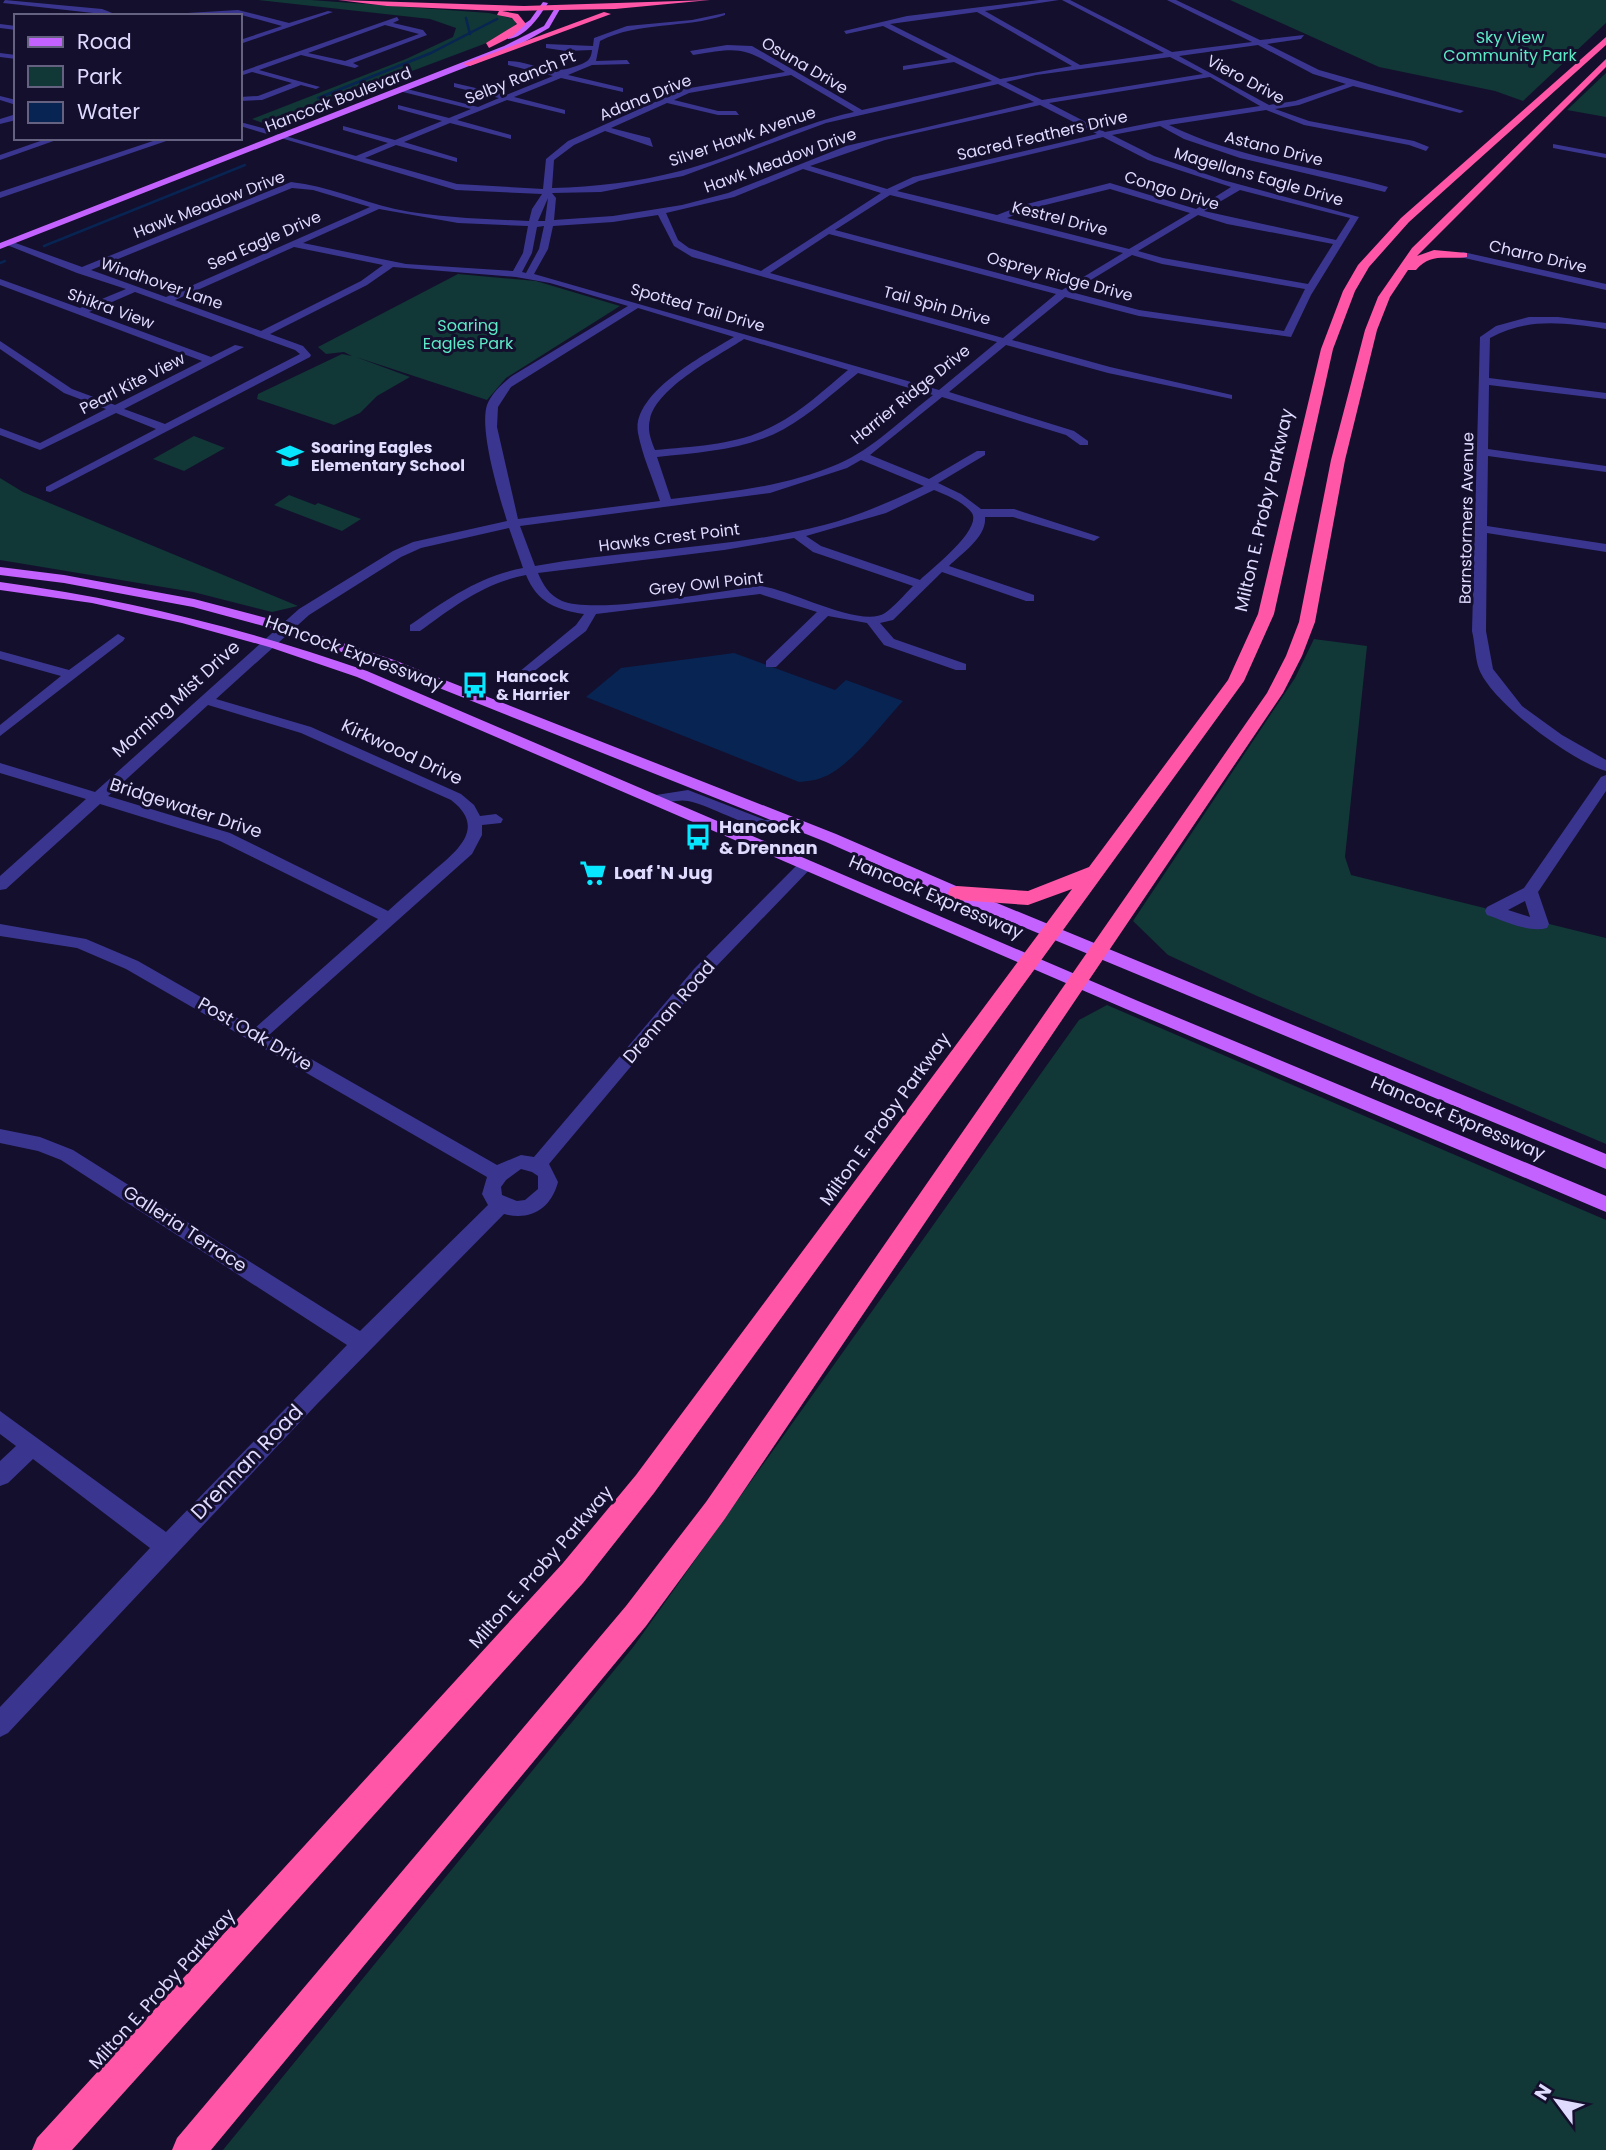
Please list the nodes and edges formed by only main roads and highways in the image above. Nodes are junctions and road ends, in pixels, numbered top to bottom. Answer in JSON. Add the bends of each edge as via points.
{"nodes":[{"id":1,"x":342,"y":0,"type":"edge"},
{"id":2,"x":414,"y":0,"type":"edge"},
{"id":3,"x":509,"y":0,"type":"edge"},
{"id":4,"x":643,"y":0,"type":"edge"},
{"id":5,"x":706,"y":0,"type":"edge"},
{"id":6,"x":714,"y":0,"type":"edge"},
{"id":7,"x":365,"y":2,"type":"junction"},
{"id":8,"x":544,"y":4,"type":"edge"},
{"id":9,"x":560,"y":4,"type":"edge"},
{"id":10,"x":1606,"y":40,"type":"edge"},
{"id":11,"x":467,"y":60,"type":"junction"},
{"id":12,"x":1606,"y":62,"type":"edge"},
{"id":13,"x":361,"y":96,"type":"junction"},
{"id":14,"x":267,"y":132,"type":"junction"},
{"id":15,"x":278,"y":136,"type":"junction"},
{"id":16,"x":168,"y":175,"type":"junction"},
{"id":17,"x":65,"y":209,"type":"dead end"},
{"id":18,"x":1446,"y":218,"type":"junction"},
{"id":19,"x":3,"y":244,"type":"edge"},
{"id":20,"x":1378,"y":311,"type":"junction"},
{"id":21,"x":0,"y":571,"type":"edge"},
{"id":22,"x":0,"y":586,"type":"edge"},
{"id":23,"x":1097,"y":871,"type":"junction"},
{"id":24,"x":957,"y":893,"type":"junction"},
{"id":25,"x":1053,"y":932,"type":"junction"},
{"id":26,"x":1098,"y":951,"type":"junction"},
{"id":27,"x":1032,"y":961,"type":"junction"},
{"id":28,"x":1078,"y":982,"type":"junction"},
{"id":29,"x":1606,"y":1162,"type":"edge"},
{"id":30,"x":1606,"y":1204,"type":"edge"},
{"id":31,"x":49,"y":2150,"type":"edge"},
{"id":32,"x":189,"y":2150,"type":"edge"}],
"edges":[{"from":1,"to":7,"type":"highway"},
{"from":2,"to":3,"type":"highway"},
{"from":2,"to":8,"type":"highway"},
{"from":4,"to":9,"type":"highway"},
{"from":5,"to":9,"type":"highway"},
{"from":6,"to":11,"type":"highway","via":[[612,13]]},
{"from":7,"to":8,"type":"highway","via":[[452,8]]},
{"from":7,"to":11,"type":"highway","via":[[492,12],[522,21],[510,34]]},
{"from":8,"to":9,"type":"highway"},
{"from":8,"to":11,"type":"main road","name":"Hancock Boulevard","via":[[519,33]]},
{"from":9,"to":11,"type":"main road","name":"Hancock Boulevard","via":[[540,32]]},
{"from":10,"to":23,"type":"highway","name":"Milton E. Proby Parkway","via":[[1405,220],[1364,265],[1327,349],[1266,614],[1253,647],[1236,681]]},
{"from":11,"to":13,"type":"main road","name":"Hancock Boulevard"},
{"from":11,"to":15,"type":"main road","name":"Hancock Boulevard"},
{"from":12,"to":18,"type":"highway"},
{"from":13,"to":14,"type":"main road","name":"Hancock Boulevard"},
{"from":13,"to":15,"type":"main road","via":[[280,130]]},
{"from":14,"to":15,"type":"main road"},
{"from":14,"to":16,"type":"main road","name":"Hancock Boulevard"},
{"from":15,"to":16,"type":"main road","name":"Hancock Boulevard"},
{"from":16,"to":17,"type":"main road","name":"Hancock Boulevard"},
{"from":16,"to":19,"type":"main road","via":[[18,233]]},
{"from":18,"to":20,"type":"highway","via":[[1400,270]]},
{"from":18,"to":20,"type":"highway","via":[[1450,225],[1439,239],[1463,255],[1437,253],[1419,258],[1389,306]]},
{"from":20,"to":26,"type":"highway","via":[[1338,460],[1307,622],[1294,656],[1275,693]]},
{"from":21,"to":24,"type":"main road","name":"Hancock Expressway","via":[[194,603],[389,663]]},
{"from":22,"to":27,"type":"main road","name":"Hancock Expressway","via":[[103,602],[269,642],[362,674]]},
{"from":23,"to":24,"type":"highway","via":[[1028,898]]},
{"from":23,"to":25,"type":"highway","name":"Milton E. Proby Parkway"},
{"from":24,"to":25,"type":"main road","name":"Hancock Expressway"},
{"from":25,"to":26,"type":"main road","name":"Hancock Expressway"},
{"from":25,"to":27,"type":"highway","name":"Milton E. Proby Parkway"},
{"from":26,"to":28,"type":"highway"},
{"from":26,"to":29,"type":"main road","name":"Hancock Expressway"},
{"from":27,"to":28,"type":"main road","name":"Hancock Expressway"},
{"from":27,"to":31,"type":"highway","name":"Milton E. Proby Parkway","via":[[645,1484],[573,1573]]},
{"from":28,"to":30,"type":"main road","name":"Hancock Expressway"},
{"from":28,"to":32,"type":"highway","via":[[715,1511],[652,1595]]}]}
